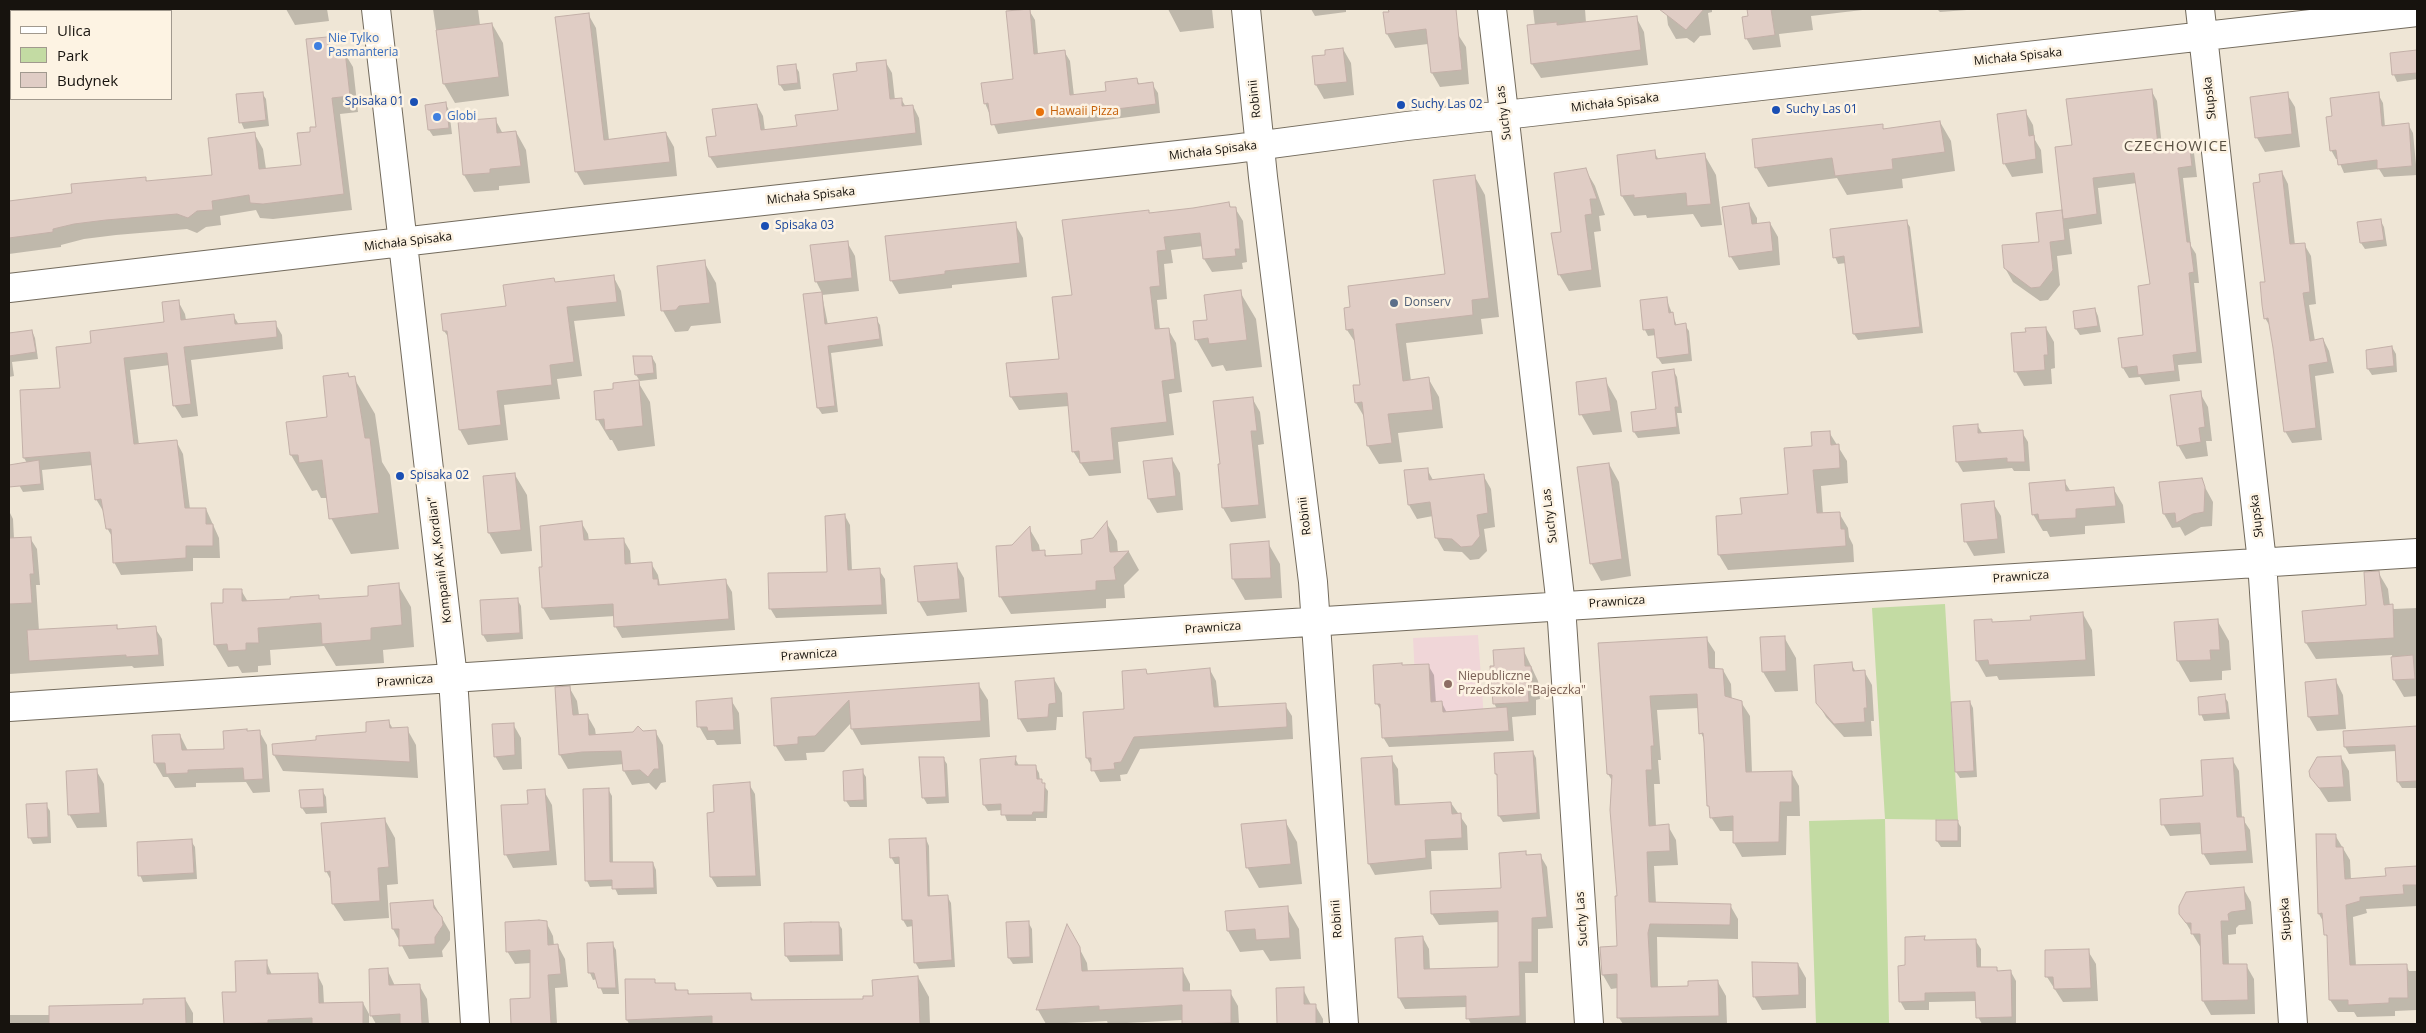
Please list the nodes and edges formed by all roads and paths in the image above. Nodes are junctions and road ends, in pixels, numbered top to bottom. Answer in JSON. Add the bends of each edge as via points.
{"nodes":[{"id":1,"x":376,"y":9,"type":"edge"},
{"id":2,"x":1246,"y":9,"type":"edge"},
{"id":3,"x":1492,"y":9,"type":"edge"},
{"id":4,"x":2200,"y":9,"type":"edge"},
{"id":5,"x":2417,"y":12,"type":"edge"},
{"id":6,"x":2204,"y":36,"type":"junction"},
{"id":7,"x":1505,"y":116,"type":"junction"},
{"id":8,"x":1260,"y":145,"type":"junction"},
{"id":9,"x":404,"y":242,"type":"junction"},
{"id":10,"x":9,"y":288,"type":"edge"},
{"id":11,"x":2417,"y":553,"type":"edge"},
{"id":12,"x":2262,"y":562,"type":"junction"},
{"id":13,"x":1561,"y":606,"type":"junction"},
{"id":14,"x":1316,"y":622,"type":"junction"},
{"id":15,"x":453,"y":678,"type":"junction"},
{"id":16,"x":9,"y":707,"type":"edge"},
{"id":17,"x":475,"y":1024,"type":"edge"},
{"id":18,"x":1344,"y":1024,"type":"edge"},
{"id":19,"x":1588,"y":1024,"type":"edge"},
{"id":20,"x":2293,"y":1024,"type":"edge"}],
"edges":[{"from":1,"to":9,"type":"street","name":"Kompanii AK „Kordian”"},
{"from":2,"to":8,"type":"street","name":"Robinii"},
{"from":3,"to":7,"type":"street","name":"Suchy Las"},
{"from":4,"to":6,"type":"street","name":"Słupska"},
{"from":5,"to":6,"type":"street","name":"Michała Spisaka"},
{"from":6,"to":7,"type":"street","name":"Michała Spisaka"},
{"from":6,"to":12,"type":"street","name":"Słupska"},
{"from":7,"to":8,"type":"street","name":"Michała Spisaka"},
{"from":7,"to":13,"type":"street","name":"Suchy Las"},
{"from":8,"to":9,"type":"street","name":"Michała Spisaka"},
{"from":8,"to":14,"type":"street","name":"Robinii"},
{"from":9,"to":10,"type":"street","name":"Michała Spisaka"},
{"from":9,"to":15,"type":"street","name":"Kompanii AK „Kordian”"},
{"from":11,"to":12,"type":"street","name":"Prawnicza"},
{"from":12,"to":13,"type":"street","name":"Prawnicza"},
{"from":12,"to":20,"type":"street","name":"Słupska"},
{"from":13,"to":14,"type":"street","name":"Prawnicza"},
{"from":13,"to":19,"type":"street","name":"Suchy Las"},
{"from":14,"to":15,"type":"street","name":"Prawnicza"},
{"from":14,"to":18,"type":"street","name":"Robinii"},
{"from":15,"to":16,"type":"street","name":"Prawnicza"},
{"from":15,"to":17,"type":"street","name":"Kompanii AK „Kordian”"}]}
